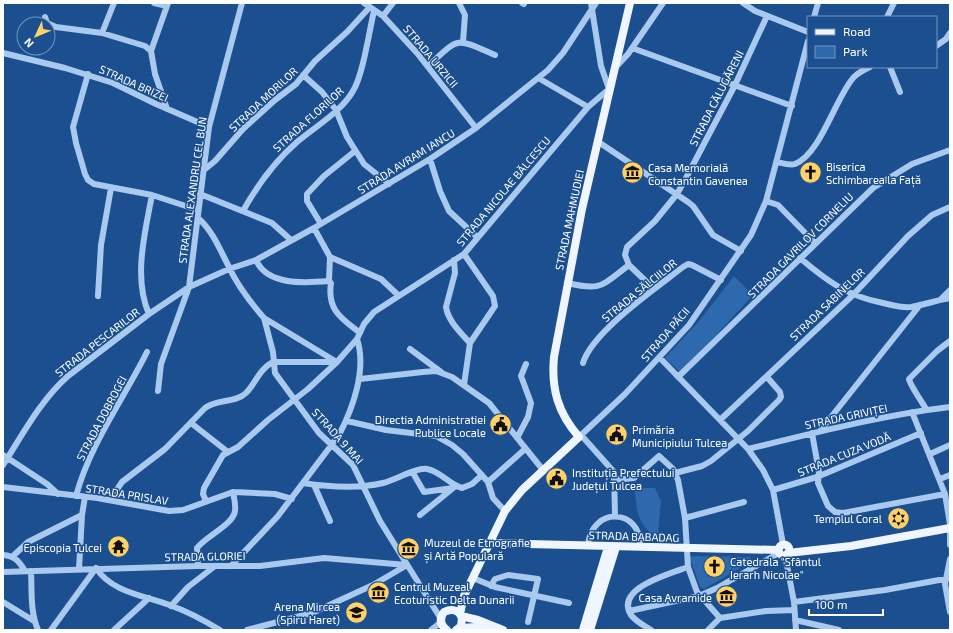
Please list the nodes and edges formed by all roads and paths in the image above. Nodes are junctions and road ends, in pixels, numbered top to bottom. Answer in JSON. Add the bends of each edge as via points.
{"nodes":[{"id":1,"x":114,"y":3,"type":"edge"},
{"id":2,"x":154,"y":3,"type":"edge"},
{"id":3,"x":242,"y":3,"type":"edge"},
{"id":4,"x":393,"y":3,"type":"edge"},
{"id":5,"x":459,"y":3,"type":"edge"},
{"id":6,"x":590,"y":3,"type":"edge"},
{"id":7,"x":596,"y":3,"type":"edge"},
{"id":8,"x":630,"y":3,"type":"edge"},
{"id":9,"x":662,"y":3,"type":"edge"},
{"id":10,"x":743,"y":3,"type":"edge"},
{"id":11,"x":818,"y":3,"type":"edge"},
{"id":12,"x":894,"y":3,"type":"edge"},
{"id":13,"x":167,"y":4,"type":"edge"},
{"id":14,"x":369,"y":7,"type":"edge"},
{"id":15,"x":592,"y":10,"type":"junction"},
{"id":16,"x":383,"y":16,"type":"junction"},
{"id":17,"x":767,"y":16,"type":"junction"},
{"id":18,"x":814,"y":16,"type":"edge"},
{"id":19,"x":888,"y":16,"type":"edge"},
{"id":20,"x":56,"y":27,"type":"edge"},
{"id":21,"x":102,"y":32,"type":"junction"},
{"id":22,"x":807,"y":32,"type":"edge"},
{"id":23,"x":950,"y":33,"type":"edge"},
{"id":24,"x":462,"y":42,"type":"junction"},
{"id":25,"x":807,"y":45,"type":"edge"},
{"id":26,"x":937,"y":45,"type":"edge"},
{"id":27,"x":632,"y":48,"type":"junction"},
{"id":28,"x":151,"y":52,"type":"junction"},
{"id":29,"x":3,"y":53,"type":"edge"},
{"id":30,"x":495,"y":55,"type":"dead end"},
{"id":31,"x":428,"y":66,"type":"junction"},
{"id":32,"x":615,"y":68,"type":"junction"},
{"id":33,"x":866,"y":68,"type":"edge"},
{"id":34,"x":890,"y":68,"type":"edge"},
{"id":35,"x":88,"y":74,"type":"junction"},
{"id":36,"x":303,"y":75,"type":"junction"},
{"id":37,"x":540,"y":79,"type":"junction"},
{"id":38,"x":735,"y":86,"type":"junction"},
{"id":39,"x":609,"y":89,"type":"junction"},
{"id":40,"x":900,"y":92,"type":"dead end"},
{"id":41,"x":792,"y":106,"type":"junction"},
{"id":42,"x":588,"y":107,"type":"junction"},
{"id":43,"x":167,"y":109,"type":"junction"},
{"id":44,"x":336,"y":110,"type":"junction"},
{"id":45,"x":209,"y":127,"type":"junction"},
{"id":46,"x":476,"y":128,"type":"junction"},
{"id":47,"x":597,"y":141,"type":"junction"},
{"id":48,"x":950,"y":150,"type":"edge"},
{"id":49,"x":355,"y":151,"type":"junction"},
{"id":50,"x":430,"y":159,"type":"junction"},
{"id":51,"x":777,"y":162,"type":"junction"},
{"id":52,"x":204,"y":170,"type":"junction"},
{"id":53,"x":389,"y":184,"type":"junction"},
{"id":54,"x":111,"y":188,"type":"junction"},
{"id":55,"x":200,"y":194,"type":"junction"},
{"id":56,"x":677,"y":194,"type":"junction"},
{"id":57,"x":152,"y":195,"type":"junction"},
{"id":58,"x":766,"y":201,"type":"junction"},
{"id":59,"x":950,"y":207,"type":"edge"},
{"id":60,"x":198,"y":210,"type":"junction"},
{"id":61,"x":243,"y":211,"type":"junction"},
{"id":62,"x":198,"y":218,"type":"junction"},
{"id":63,"x":321,"y":224,"type":"junction"},
{"id":64,"x":314,"y":228,"type":"junction"},
{"id":65,"x":477,"y":237,"type":"junction"},
{"id":66,"x":291,"y":240,"type":"junction"},
{"id":67,"x":815,"y":243,"type":"junction"},
{"id":68,"x":742,"y":251,"type":"junction"},
{"id":69,"x":464,"y":254,"type":"junction"},
{"id":70,"x":330,"y":257,"type":"junction"},
{"id":71,"x":800,"y":258,"type":"junction"},
{"id":72,"x":256,"y":260,"type":"junction"},
{"id":73,"x":454,"y":260,"type":"junction"},
{"id":74,"x":629,"y":265,"type":"junction"},
{"id":75,"x":229,"y":269,"type":"junction"},
{"id":76,"x":721,"y":280,"type":"junction"},
{"id":77,"x":329,"y":281,"type":"junction"},
{"id":78,"x":567,"y":283,"type":"junction"},
{"id":79,"x":189,"y":286,"type":"junction"},
{"id":80,"x":654,"y":289,"type":"junction"},
{"id":81,"x":950,"y":290,"type":"edge"},
{"id":82,"x":398,"y":295,"type":"junction"},
{"id":83,"x":853,"y":295,"type":"junction"},
{"id":84,"x":98,"y":296,"type":"dead end"},
{"id":85,"x":950,"y":298,"type":"edge"},
{"id":86,"x":940,"y":299,"type":"junction"},
{"id":87,"x":920,"y":305,"type":"junction"},
{"id":88,"x":149,"y":314,"type":"junction"},
{"id":89,"x":264,"y":318,"type":"junction"},
{"id":90,"x":358,"y":336,"type":"junction"},
{"id":91,"x":950,"y":341,"type":"edge"},
{"id":92,"x":470,"y":343,"type":"junction"},
{"id":93,"x":410,"y":349,"type":"dead end"},
{"id":94,"x":147,"y":352,"type":"dead end"},
{"id":95,"x":660,"y":358,"type":"junction"},
{"id":96,"x":273,"y":362,"type":"junction"},
{"id":97,"x":337,"y":362,"type":"junction"},
{"id":98,"x":583,"y":363,"type":"dead end"},
{"id":99,"x":526,"y":364,"type":"dead end"},
{"id":100,"x":442,"y":373,"type":"junction"},
{"id":101,"x":766,"y":376,"type":"junction"},
{"id":102,"x":678,"y":377,"type":"junction"},
{"id":103,"x":360,"y":379,"type":"junction"},
{"id":104,"x":464,"y":385,"type":"junction"},
{"id":105,"x":158,"y":390,"type":"dead end"},
{"id":106,"x":294,"y":399,"type":"junction"},
{"id":107,"x":950,"y":407,"type":"edge"},
{"id":108,"x":926,"y":410,"type":"junction"},
{"id":109,"x":912,"y":412,"type":"junction"},
{"id":110,"x":720,"y":420,"type":"junction"},
{"id":111,"x":347,"y":421,"type":"junction"},
{"id":112,"x":191,"y":423,"type":"junction"},
{"id":113,"x":820,"y":431,"type":"junction"},
{"id":114,"x":812,"y":433,"type":"junction"},
{"id":115,"x":921,"y":433,"type":"junction"},
{"id":116,"x":580,"y":436,"type":"junction"},
{"id":117,"x":517,"y":438,"type":"junction"},
{"id":118,"x":738,"y":439,"type":"junction"},
{"id":119,"x":950,"y":445,"type":"edge"},
{"id":120,"x":332,"y":446,"type":"junction"},
{"id":121,"x":525,"y":449,"type":"junction"},
{"id":122,"x":748,"y":449,"type":"junction"},
{"id":123,"x":228,"y":452,"type":"junction"},
{"id":124,"x":930,"y":454,"type":"junction"},
{"id":125,"x":5,"y":457,"type":"edge"},
{"id":126,"x":3,"y":465,"type":"edge"},
{"id":127,"x":543,"y":470,"type":"junction"},
{"id":128,"x":413,"y":473,"type":"junction"},
{"id":129,"x":675,"y":473,"type":"junction"},
{"id":130,"x":482,"y":475,"type":"junction"},
{"id":131,"x":950,"y":475,"type":"edge"},
{"id":132,"x":817,"y":477,"type":"junction"},
{"id":133,"x":940,"y":479,"type":"junction"},
{"id":134,"x":614,"y":480,"type":"junction"},
{"id":135,"x":488,"y":482,"type":"junction"},
{"id":136,"x":303,"y":483,"type":"junction"},
{"id":137,"x":314,"y":485,"type":"junction"},
{"id":138,"x":364,"y":486,"type":"junction"},
{"id":139,"x":3,"y":487,"type":"edge"},
{"id":140,"x":455,"y":487,"type":"junction"},
{"id":141,"x":773,"y":490,"type":"junction"},
{"id":142,"x":233,"y":492,"type":"junction"},
{"id":143,"x":58,"y":494,"type":"junction"},
{"id":144,"x":948,"y":495,"type":"edge"},
{"id":145,"x":76,"y":496,"type":"junction"},
{"id":146,"x":85,"y":497,"type":"junction"},
{"id":147,"x":292,"y":499,"type":"junction"},
{"id":148,"x":110,"y":500,"type":"junction"},
{"id":149,"x":206,"y":501,"type":"junction"},
{"id":150,"x":744,"y":502,"type":"dead end"},
{"id":151,"x":505,"y":511,"type":"junction"},
{"id":152,"x":82,"y":515,"type":"junction"},
{"id":153,"x":420,"y":515,"type":"dead end"},
{"id":154,"x":615,"y":516,"type":"junction"},
{"id":155,"x":685,"y":518,"type":"junction"},
{"id":156,"x":330,"y":521,"type":"dead end"},
{"id":157,"x":950,"y":526,"type":"edge"},
{"id":158,"x":489,"y":543,"type":"junction"},
{"id":159,"x":588,"y":545,"type":"junction"},
{"id":160,"x":950,"y":545,"type":"edge"},
{"id":161,"x":640,"y":546,"type":"junction"},
{"id":162,"x":612,"y":547,"type":"junction"},
{"id":163,"x":687,"y":549,"type":"junction"},
{"id":164,"x":784,"y":551,"type":"junction"},
{"id":165,"x":3,"y":555,"type":"edge"},
{"id":166,"x":13,"y":556,"type":"junction"},
{"id":167,"x":950,"y":559,"type":"edge"},
{"id":168,"x":407,"y":565,"type":"junction"},
{"id":169,"x":198,"y":566,"type":"junction"},
{"id":170,"x":215,"y":566,"type":"junction"},
{"id":171,"x":231,"y":566,"type":"junction"},
{"id":172,"x":688,"y":567,"type":"junction"},
{"id":173,"x":96,"y":568,"type":"junction"},
{"id":174,"x":79,"y":569,"type":"junction"},
{"id":175,"x":28,"y":571,"type":"junction"},
{"id":176,"x":3,"y":572,"type":"edge"},
{"id":177,"x":473,"y":578,"type":"junction"},
{"id":178,"x":948,"y":579,"type":"edge"},
{"id":179,"x":491,"y":586,"type":"junction"},
{"id":180,"x":464,"y":596,"type":"junction"},
{"id":181,"x":699,"y":596,"type":"junction"},
{"id":182,"x":534,"y":597,"type":"junction"},
{"id":183,"x":149,"y":598,"type":"junction"},
{"id":184,"x":3,"y":602,"type":"edge"},
{"id":185,"x":794,"y":602,"type":"junction"},
{"id":186,"x":569,"y":603,"type":"dead end"},
{"id":187,"x":171,"y":606,"type":"junction"},
{"id":188,"x":432,"y":607,"type":"junction"},
{"id":189,"x":450,"y":610,"type":"junction"},
{"id":190,"x":629,"y":610,"type":"junction"},
{"id":191,"x":794,"y":610,"type":"junction"},
{"id":192,"x":950,"y":612,"type":"edge"},
{"id":193,"x":460,"y":615,"type":"junction"},
{"id":194,"x":720,"y":618,"type":"junction"},
{"id":195,"x":795,"y":620,"type":"junction"},
{"id":196,"x":34,"y":621,"type":"junction"},
{"id":197,"x":528,"y":622,"type":"dead end"},
{"id":198,"x":441,"y":624,"type":"edge"},
{"id":199,"x":457,"y":629,"type":"edge"},
{"id":200,"x":38,"y":630,"type":"edge"},
{"id":201,"x":51,"y":630,"type":"edge"},
{"id":202,"x":114,"y":630,"type":"edge"},
{"id":203,"x":220,"y":630,"type":"edge"},
{"id":204,"x":247,"y":630,"type":"edge"},
{"id":205,"x":431,"y":630,"type":"edge"},
{"id":206,"x":447,"y":630,"type":"edge"},
{"id":207,"x":491,"y":630,"type":"edge"},
{"id":208,"x":503,"y":630,"type":"edge"},
{"id":209,"x":583,"y":630,"type":"edge"},
{"id":210,"x":590,"y":630,"type":"edge"},
{"id":211,"x":651,"y":630,"type":"edge"},
{"id":212,"x":708,"y":630,"type":"edge"},
{"id":213,"x":796,"y":630,"type":"edge"},
{"id":214,"x":839,"y":630,"type":"edge"}],
"edges":[{"from":1,"to":21,"type":"street"},
{"from":2,"to":13,"type":"street"},
{"from":3,"to":45,"type":"street","name":"STRADA ALEXANDRU CEL BUN"},
{"from":4,"to":16,"type":"street"},
{"from":5,"to":24,"type":"street","via":[[465,15]]},
{"from":6,"to":15,"type":"street"},
{"from":7,"to":15,"type":"street","name":"STRADA AVRAM IANCU"},
{"from":8,"to":32,"type":"main road","name":"STRADA MAHMUDIEI"},
{"from":9,"to":27,"type":"street"},
{"from":10,"to":17,"type":"street"},
{"from":11,"to":18,"type":"street"},
{"from":12,"to":19,"type":"street"},
{"from":13,"to":28,"type":"street"},
{"from":14,"to":16,"type":"street","name":"STRADA URZICII"},
{"from":14,"to":36,"type":"street","name":"STRADA MORILOR","via":[[353,27]]},
{"from":14,"to":44,"type":"street","name":"STRADA FLORILOR","via":[[357,84],[349,98]]},
{"from":15,"to":37,"type":"street","name":"STRADA AVRAM IANCU","via":[[563,53]]},
{"from":15,"to":39,"type":"street","via":[[601,66]]},
{"from":16,"to":31,"type":"street","name":"STRADA URZICII"},
{"from":17,"to":22,"type":"street"},
{"from":17,"to":38,"type":"street","name":"STRADA CĂLUGĂRENI"},
{"from":20,"to":21,"type":"street"},
{"from":21,"to":28,"type":"street","via":[[145,46]]},
{"from":23,"to":26,"type":"street"},
{"from":24,"to":30,"type":"street"},
{"from":24,"to":31,"type":"street","via":[[451,45]]},
{"from":25,"to":41,"type":"street","name":"STRADA PĂCII"},
{"from":27,"to":32,"type":"street"},
{"from":27,"to":38,"type":"street"},
{"from":28,"to":43,"type":"street","via":[[155,74]]},
{"from":29,"to":35,"type":"street","name":"STRADA BRIZEI"},
{"from":31,"to":46,"type":"street","name":"STRADA URZICII"},
{"from":32,"to":39,"type":"main road","name":"STRADA MAHMUDIEI"},
{"from":33,"to":51,"type":"street","via":[[850,82],[825,129],[807,154],[794,164]]},
{"from":34,"to":40,"type":"street"},
{"from":35,"to":43,"type":"street","name":"STRADA BRIZEI","via":[[112,82]]},
{"from":35,"to":54,"type":"street","via":[[75,117],[74,134],[88,180]]},
{"from":36,"to":44,"type":"street","via":[[322,92]]},
{"from":36,"to":52,"type":"street","name":"STRADA MORILOR","via":[[296,84],[243,129]]},
{"from":37,"to":42,"type":"street"},
{"from":37,"to":46,"type":"street","name":"STRADA AVRAM IANCU"},
{"from":38,"to":41,"type":"street"},
{"from":38,"to":56,"type":"street","name":"STRADA CĂLUGĂRENI"},
{"from":39,"to":42,"type":"street","name":"STRADA NICOLAE BĂLCESCU"},
{"from":39,"to":47,"type":"main road","name":"STRADA MAHMUDIEI"},
{"from":41,"to":51,"type":"street","name":"STRADA PĂCII"},
{"from":42,"to":65,"type":"street","name":"STRADA NICOLAE BĂLCESCU"},
{"from":43,"to":45,"type":"street","name":"STRADA BRIZEI"},
{"from":44,"to":49,"type":"street"},
{"from":44,"to":61,"type":"street","name":"STRADA FLORILOR","via":[[271,167]]},
{"from":45,"to":52,"type":"street","name":"STRADA ALEXANDRU CEL BUN"},
{"from":46,"to":50,"type":"street","name":"STRADA AVRAM IANCU"},
{"from":47,"to":56,"type":"street"},
{"from":47,"to":78,"type":"main road","name":"STRADA MAHMUDIEI"},
{"from":48,"to":67,"type":"street","name":"STRADA GAVRILOV CORNELIU","via":[[912,164],[876,185]]},
{"from":49,"to":53,"type":"street","via":[[364,164]]},
{"from":49,"to":63,"type":"street","via":[[324,176],[307,194],[307,201]]},
{"from":50,"to":53,"type":"street","name":"STRADA AVRAM IANCU"},
{"from":50,"to":65,"type":"street","via":[[449,211]]},
{"from":51,"to":58,"type":"street","name":"STRADA PĂCII"},
{"from":52,"to":55,"type":"street","name":"STRADA ALEXANDRU CEL BUN"},
{"from":53,"to":63,"type":"street","name":"STRADA AVRAM IANCU"},
{"from":54,"to":57,"type":"street"},
{"from":54,"to":84,"type":"street","via":[[101,245]]},
{"from":55,"to":60,"type":"street","name":"STRADA ALEXANDRU CEL BUN"},
{"from":55,"to":61,"type":"street"},
{"from":56,"to":68,"type":"street","via":[[693,206],[713,235]]},
{"from":56,"to":74,"type":"street","name":"STRADA CĂLUGĂRENI","via":[[627,247]]},
{"from":57,"to":60,"type":"street"},
{"from":57,"to":88,"type":"street","via":[[143,250],[142,278]]},
{"from":58,"to":67,"type":"street","via":[[778,205]]},
{"from":58,"to":68,"type":"street","name":"STRADA PĂCII"},
{"from":59,"to":83,"type":"street","name":"STRADA SABINELOR","via":[[932,215],[908,236]]},
{"from":60,"to":62,"type":"street","name":"STRADA ALEXANDRU CEL BUN"},
{"from":61,"to":66,"type":"street","via":[[272,223]]},
{"from":62,"to":75,"type":"street","via":[[216,241]]},
{"from":62,"to":79,"type":"street","name":"STRADA ALEXANDRU CEL BUN"},
{"from":63,"to":64,"type":"street","name":"STRADA AVRAM IANCU"},
{"from":64,"to":66,"type":"street","name":"STRADA AVRAM IANCU"},
{"from":64,"to":70,"type":"street"},
{"from":65,"to":69,"type":"street","name":"STRADA NICOLAE BĂLCESCU"},
{"from":66,"to":72,"type":"street","name":"STRADA AVRAM IANCU"},
{"from":67,"to":71,"type":"street","name":"STRADA GAVRILOV CORNELIU"},
{"from":68,"to":76,"type":"street","name":"STRADA PĂCII"},
{"from":69,"to":73,"type":"street","name":"STRADA NICOLAE BĂLCESCU"},
{"from":69,"to":92,"type":"street","via":[[493,296],[495,306]]},
{"from":70,"to":77,"type":"street"},
{"from":70,"to":82,"type":"street","via":[[381,279]]},
{"from":71,"to":83,"type":"street","via":[[828,281]]},
{"from":71,"to":102,"type":"street","name":"STRADA GAVRILOV CORNELIU"},
{"from":72,"to":75,"type":"street","name":"STRADA AVRAM IANCU"},
{"from":72,"to":77,"type":"street","via":[[264,273],[281,279],[298,282]]},
{"from":73,"to":82,"type":"street","name":"STRADA NICOLAE BĂLCESCU"},
{"from":73,"to":92,"type":"street","via":[[455,273],[446,307],[451,320]]},
{"from":74,"to":78,"type":"street","via":[[598,287]]},
{"from":74,"to":80,"type":"street"},
{"from":75,"to":79,"type":"street","name":"STRADA AVRAM IANCU"},
{"from":75,"to":89,"type":"street"},
{"from":76,"to":80,"type":"street","name":"STRADA SĂLCIILOR","via":[[688,264]]},
{"from":76,"to":95,"type":"street","name":"STRADA PĂCII","via":[[689,325]]},
{"from":77,"to":90,"type":"street","via":[[333,308]]},
{"from":78,"to":116,"type":"main road","name":"STRADA MAHMUDIEI","via":[[554,357],[554,388],[560,410]]},
{"from":79,"to":88,"type":"street","name":"STRADA PESCARILOR"},
{"from":79,"to":105,"type":"street","name":"STRADA ALEXANDRU CEL BUN","via":[[161,364]]},
{"from":80,"to":98,"type":"street","name":"STRADA SĂLCIILOR","via":[[608,328],[592,345]]},
{"from":81,"to":86,"type":"street"},
{"from":82,"to":90,"type":"street","name":"STRADA NICOLAE BĂLCESCU","via":[[374,312]]},
{"from":83,"to":87,"type":"street","via":[[899,307]]},
{"from":83,"to":101,"type":"street","name":"STRADA SABINELOR"},
{"from":85,"to":86,"type":"street"},
{"from":86,"to":87,"type":"street"},
{"from":87,"to":113,"type":"street"},
{"from":88,"to":125,"type":"street","name":"STRADA PESCARILOR","via":[[58,385]]},
{"from":89,"to":96,"type":"street","name":"STRADA 9 MAI","via":[[273,352]]},
{"from":89,"to":97,"type":"street"},
{"from":90,"to":97,"type":"street","name":"STRADA NICOLAE BĂLCESCU"},
{"from":90,"to":103,"type":"street"},
{"from":91,"to":108,"type":"street","via":[[909,379]]},
{"from":92,"to":104,"type":"street"},
{"from":93,"to":100,"type":"street"},
{"from":94,"to":145,"type":"street","name":"STRADA DOBROGEI","via":[[100,436]]},
{"from":95,"to":102,"type":"street"},
{"from":95,"to":116,"type":"street","name":"STRADA PĂCII"},
{"from":96,"to":97,"type":"street"},
{"from":96,"to":106,"type":"street","name":"STRADA 9 MAI","via":[[275,373]]},
{"from":96,"to":112,"type":"street","via":[[262,370],[246,393],[240,397],[212,403]]},
{"from":97,"to":106,"type":"street","name":"STRADA NICOLAE BĂLCESCU"},
{"from":99,"to":117,"type":"street","via":[[521,376],[531,409]]},
{"from":100,"to":103,"type":"street","via":[[423,372]]},
{"from":100,"to":104,"type":"street"},
{"from":101,"to":110,"type":"street","name":"STRADA SABINELOR"},
{"from":101,"to":118,"type":"street","via":[[782,397]]},
{"from":102,"to":110,"type":"street"},
{"from":103,"to":111,"type":"street"},
{"from":104,"to":117,"type":"street","via":[[488,403]]},
{"from":106,"to":120,"type":"street","name":"STRADA 9 MAI"},
{"from":106,"to":123,"type":"street","name":"STRADA NICOLAE BĂLCESCU","via":[[238,447]]},
{"from":107,"to":108,"type":"street","name":"STRADA GRIVIȚEI"},
{"from":108,"to":109,"type":"street","name":"STRADA GRIVIȚEI"},
{"from":109,"to":113,"type":"street","name":"STRADA GRIVIȚEI"},
{"from":109,"to":115,"type":"street"},
{"from":110,"to":118,"type":"street"},
{"from":111,"to":120,"type":"street"},
{"from":111,"to":130,"type":"street","via":[[386,430],[436,436],[458,449]]},
{"from":112,"to":123,"type":"street"},
{"from":112,"to":148,"type":"street","via":[[165,449],[122,482]]},
{"from":113,"to":114,"type":"street","name":"STRADA GRIVIȚEI"},
{"from":114,"to":122,"type":"street","name":"STRADA GRIVIȚEI"},
{"from":114,"to":132,"type":"street","via":[[819,472]]},
{"from":115,"to":124,"type":"street"},
{"from":115,"to":132,"type":"street","name":"STRADA CUZA VODĂ"},
{"from":116,"to":127,"type":"main road","name":"STRADA PĂCII"},
{"from":116,"to":134,"type":"street","via":[[614,472]]},
{"from":117,"to":121,"type":"street"},
{"from":118,"to":122,"type":"street"},
{"from":118,"to":129,"type":"street","via":[[707,463]]},
{"from":119,"to":124,"type":"street"},
{"from":120,"to":136,"type":"street"},
{"from":120,"to":138,"type":"street","name":"STRADA 9 MAI","via":[[353,466]]},
{"from":121,"to":127,"type":"street"},
{"from":121,"to":135,"type":"street"},
{"from":122,"to":141,"type":"street"},
{"from":123,"to":149,"type":"street","name":"STRADA NICOLAE BĂLCESCU","via":[[221,458],[204,488]]},
{"from":124,"to":133,"type":"street"},
{"from":125,"to":126,"type":"street","name":"STRADA PESCARILOR"},
{"from":125,"to":143,"type":"street"},
{"from":127,"to":151,"type":"main road","name":"STRADA PĂCII","via":[[517,495]]},
{"from":128,"to":138,"type":"street","via":[[395,480]]},
{"from":128,"to":140,"type":"street","via":[[427,469]]},
{"from":128,"to":140,"type":"street","via":[[424,492]]},
{"from":129,"to":134,"type":"street","via":[[659,456],[634,478]]},
{"from":129,"to":155,"type":"street"},
{"from":130,"to":135,"type":"street"},
{"from":130,"to":140,"type":"street","via":[[466,487]]},
{"from":131,"to":133,"type":"street"},
{"from":132,"to":141,"type":"street","name":"STRADA CUZA VODĂ"},
{"from":132,"to":144,"type":"street","via":[[828,506],[839,513]]},
{"from":133,"to":144,"type":"street"},
{"from":134,"to":154,"type":"street"},
{"from":135,"to":151,"type":"street","via":[[493,498]]},
{"from":136,"to":137,"type":"street"},
{"from":136,"to":147,"type":"street"},
{"from":137,"to":138,"type":"street"},
{"from":137,"to":156,"type":"street"},
{"from":138,"to":168,"type":"street","name":"STRADA 9 MAI","via":[[380,521]]},
{"from":139,"to":143,"type":"street","name":"STRADA PRISLAV"},
{"from":140,"to":153,"type":"street"},
{"from":141,"to":164,"type":"street"},
{"from":142,"to":147,"type":"street","name":"STRADA PRISLAV","via":[[276,494]]},
{"from":142,"to":149,"type":"street","name":"STRADA PRISLAV"},
{"from":142,"to":169,"type":"street","via":[[235,514],[228,523],[197,548]]},
{"from":143,"to":145,"type":"street","name":"STRADA PRISLAV"},
{"from":144,"to":157,"type":"street"},
{"from":145,"to":146,"type":"street","name":"STRADA PRISLAV"},
{"from":146,"to":148,"type":"street","name":"STRADA PRISLAV"},
{"from":146,"to":152,"type":"street"},
{"from":147,"to":171,"type":"street"},
{"from":148,"to":149,"type":"street","name":"STRADA PRISLAV","via":[[169,511],[182,510]]},
{"from":150,"to":155,"type":"street"},
{"from":151,"to":158,"type":"main road","name":"STRADA PĂCII"},
{"from":152,"to":166,"type":"street","via":[[28,542]]},
{"from":152,"to":174,"type":"street"},
{"from":154,"to":159,"type":"street","via":[[595,524]]},
{"from":154,"to":161,"type":"street","via":[[629,521],[634,526],[638,532]]},
{"from":155,"to":163,"type":"street"},
{"from":157,"to":160,"type":"street"},
{"from":157,"to":164,"type":"main road","name":"STRADA BABADAG"},
{"from":158,"to":159,"type":"main road","name":"STRADA BABADAG"},
{"from":158,"to":177,"type":"main road","name":"STRADA PĂCII"},
{"from":159,"to":162,"type":"main road","name":"STRADA BABADAG"},
{"from":161,"to":162,"type":"main road","name":"STRADA BABADAG"},
{"from":161,"to":163,"type":"main road","name":"STRADA BABADAG"},
{"from":162,"to":209,"type":"main road"},
{"from":162,"to":210,"type":"main road"},
{"from":163,"to":164,"type":"main road","name":"STRADA BABADAG"},
{"from":163,"to":172,"type":"street"},
{"from":164,"to":181,"type":"street"},
{"from":164,"to":185,"type":"street"},
{"from":165,"to":166,"type":"street"},
{"from":166,"to":175,"type":"street"},
{"from":167,"to":178,"type":"street"},
{"from":168,"to":171,"type":"street","name":"STRADA GLORIEI","via":[[324,558],[260,566]]},
{"from":168,"to":188,"type":"street","name":"STRADA 9 MAI"},
{"from":168,"to":204,"type":"street","via":[[373,586],[312,613]]},
{"from":169,"to":170,"type":"street","name":"STRADA GLORIEI"},
{"from":169,"to":173,"type":"street","name":"STRADA GLORIEI"},
{"from":170,"to":171,"type":"street","name":"STRADA GLORIEI"},
{"from":170,"to":187,"type":"street","via":[[188,587]]},
{"from":172,"to":181,"type":"street"},
{"from":172,"to":190,"type":"street","via":[[644,583],[629,601]]},
{"from":173,"to":174,"type":"street","name":"STRADA GLORIEI"},
{"from":173,"to":183,"type":"street","via":[[102,577],[116,586]]},
{"from":173,"to":201,"type":"street"},
{"from":174,"to":175,"type":"street","name":"STRADA GLORIEI"},
{"from":175,"to":176,"type":"street","name":"STRADA GLORIEI"},
{"from":175,"to":196,"type":"street"},
{"from":177,"to":179,"type":"street"},
{"from":177,"to":180,"type":"main road","name":"STRADA PĂCII"},
{"from":178,"to":185,"type":"street"},
{"from":178,"to":192,"type":"street"},
{"from":179,"to":182,"type":"street"},
{"from":179,"to":182,"type":"street","via":[[495,579],[506,576],[538,579]]},
{"from":180,"to":189,"type":"main road","name":"STRADA PĂCII"},
{"from":180,"to":193,"type":"main road","name":"STRADA PĂCII"},
{"from":181,"to":190,"type":"street"},
{"from":181,"to":194,"type":"street"},
{"from":182,"to":186,"type":"street"},
{"from":182,"to":197,"type":"street"},
{"from":183,"to":187,"type":"street"},
{"from":183,"to":202,"type":"street"},
{"from":184,"to":196,"type":"street"},
{"from":185,"to":191,"type":"street"},
{"from":187,"to":203,"type":"street"},
{"from":188,"to":189,"type":"street"},
{"from":188,"to":198,"type":"street","name":"STRADA 9 MAI"},
{"from":189,"to":193,"type":"main road"},
{"from":189,"to":198,"type":"main road","name":"STRADA PĂCII","via":[[444,612]]},
{"from":190,"to":211,"type":"street","via":[[631,617]]},
{"from":191,"to":194,"type":"street","via":[[766,611]]},
{"from":191,"to":195,"type":"street"},
{"from":193,"to":199,"type":"main road","name":"STRADA PĂCII","via":[[462,621]]},
{"from":193,"to":208,"type":"main road"},
{"from":194,"to":212,"type":"street"},
{"from":195,"to":213,"type":"street"},
{"from":195,"to":214,"type":"street"},
{"from":196,"to":200,"type":"street"},
{"from":198,"to":205,"type":"street"},
{"from":198,"to":206,"type":"main road"},
{"from":199,"to":207,"type":"main road","via":[[477,627]]}]}
